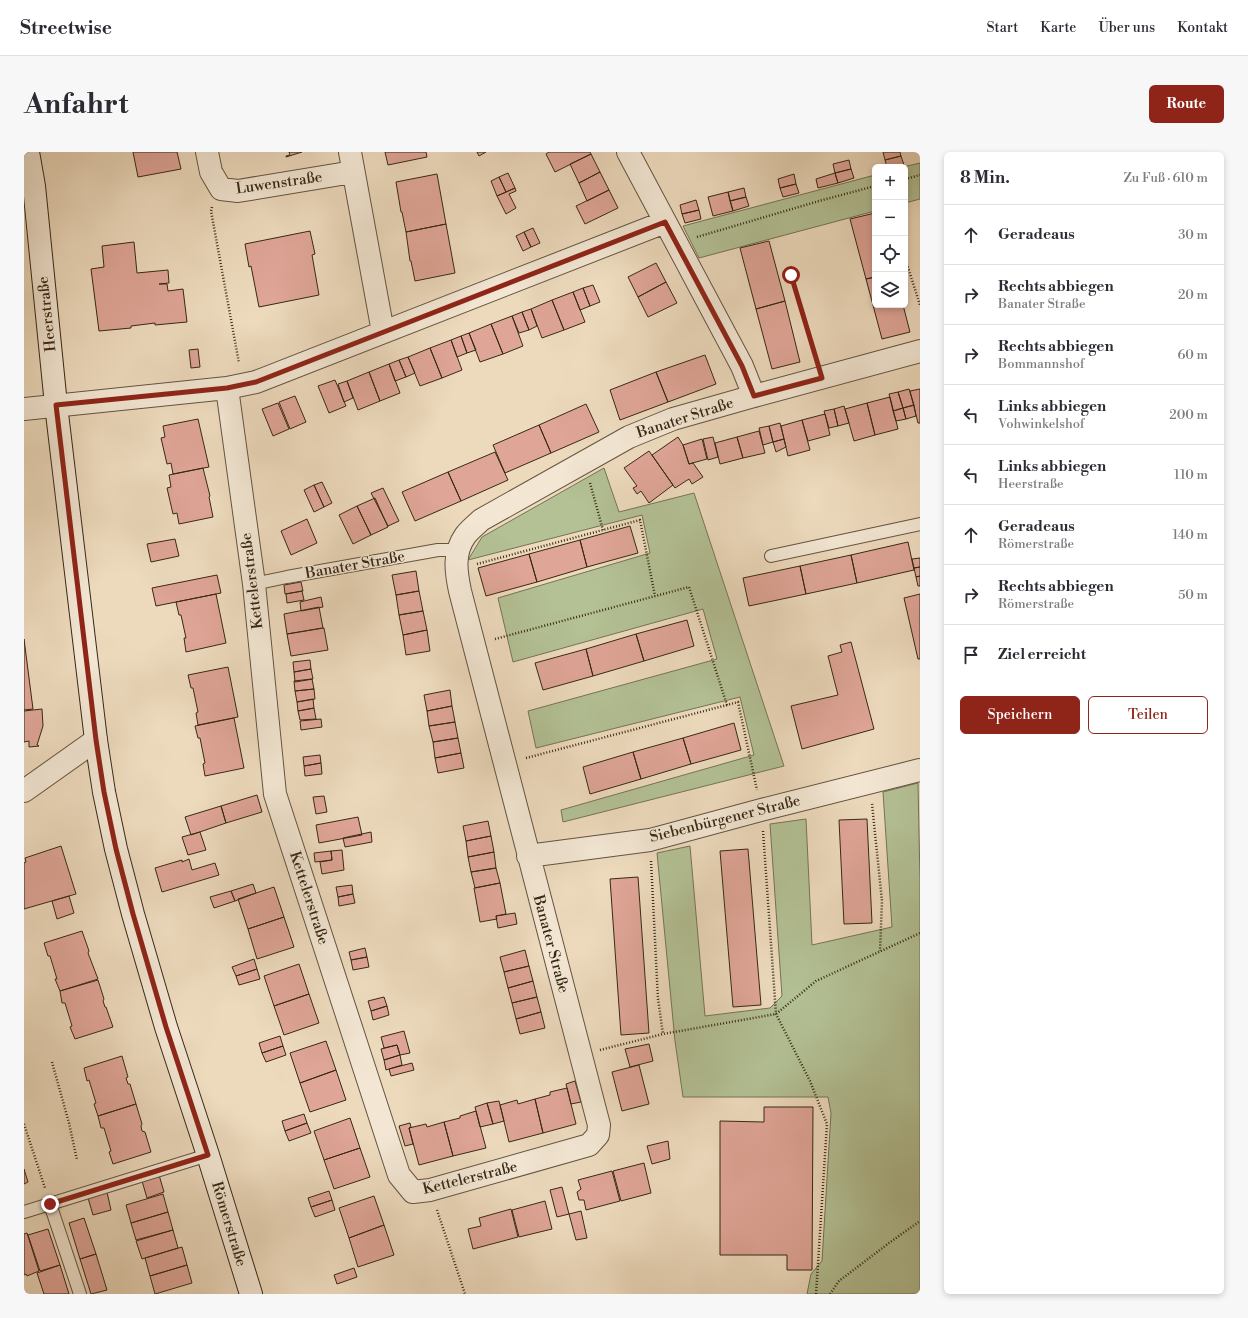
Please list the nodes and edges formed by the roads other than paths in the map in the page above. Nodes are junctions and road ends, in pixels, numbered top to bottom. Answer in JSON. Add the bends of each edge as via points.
{"nodes":[{"id":1,"x":28,"y":152,"type":"edge"},
{"id":2,"x":208,"y":152,"type":"edge"},
{"id":3,"x":628,"y":152,"type":"edge"},
{"id":4,"x":351,"y":162,"type":"edge"},
{"id":5,"x":665,"y":222,"type":"junction"},
{"id":6,"x":383,"y":332,"type":"junction"},
{"id":7,"x":920,"y":352,"type":"edge"},
{"id":8,"x":235,"y":387,"type":"junction"},
{"id":9,"x":754,"y":396,"type":"junction"},
{"id":10,"x":56,"y":405,"type":"junction"},
{"id":11,"x":24,"y":409,"type":"edge"},
{"id":12,"x":920,"y":524,"type":"edge"},
{"id":13,"x":771,"y":556,"type":"dead end"},
{"id":14,"x":457,"y":560,"type":"junction"},
{"id":15,"x":254,"y":584,"type":"junction"},
{"id":16,"x":96,"y":740,"type":"junction"},
{"id":17,"x":920,"y":770,"type":"edge"},
{"id":18,"x":24,"y":791,"type":"edge"},
{"id":19,"x":528,"y":856,"type":"junction"},
{"id":20,"x":599,"y":1125,"type":"joint"},
{"id":21,"x":208,"y":1155,"type":"junction"},
{"id":22,"x":50,"y":1204,"type":"junction"},
{"id":23,"x":24,"y":1212,"type":"edge"},
{"id":24,"x":80,"y":1294,"type":"edge"},
{"id":25,"x":250,"y":1294,"type":"edge"}],
"edges":[{"from":1,"to":10,"type":"street","name":"Heerstraße","via":[[34,186]]},
{"from":2,"to":4,"type":"street","name":"Luwenstraße","via":[[211,172],[221,189],[238,191]]},
{"from":3,"to":5,"type":"street"},
{"from":4,"to":6,"type":"street","name":"Luwenstraße"},
{"from":5,"to":6,"type":"street"},
{"from":5,"to":9,"type":"street","via":[[742,366]]},
{"from":6,"to":8,"type":"street","via":[[256,382]]},
{"from":7,"to":9,"type":"street","name":"Banater Straße"},
{"from":8,"to":10,"type":"street"},
{"from":8,"to":15,"type":"street","name":"Kettelerstraße"},
{"from":9,"to":14,"type":"street","name":"Banater Straße","via":[[673,419],[629,437],[481,520],[465,535]]},
{"from":10,"to":11,"type":"street"},
{"from":10,"to":16,"type":"street","name":"Heerstraße"},
{"from":12,"to":13,"type":"lane"},
{"from":14,"to":15,"type":"lane","name":"Banater Straße","via":[[438,550]]},
{"from":14,"to":19,"type":"street","name":"Banater Straße","via":[[460,591]]},
{"from":15,"to":20,"type":"street","name":"Kettelerstraße","via":[[275,794],[400,1175],[413,1192],[430,1190],[589,1145],[598,1135]]},
{"from":16,"to":18,"type":"street"},
{"from":16,"to":21,"type":"street","name":"Römerstraße","via":[[104,792],[131,907],[166,1027]]},
{"from":17,"to":19,"type":"street","name":"Siebenbürgener Straße","via":[[650,840]]},
{"from":19,"to":20,"type":"street","name":"Banater Straße"},
{"from":21,"to":22,"type":"lane"},
{"from":21,"to":25,"type":"street","name":"Römerstraße"},
{"from":22,"to":23,"type":"lane"},
{"from":22,"to":24,"type":"lane"}]}
